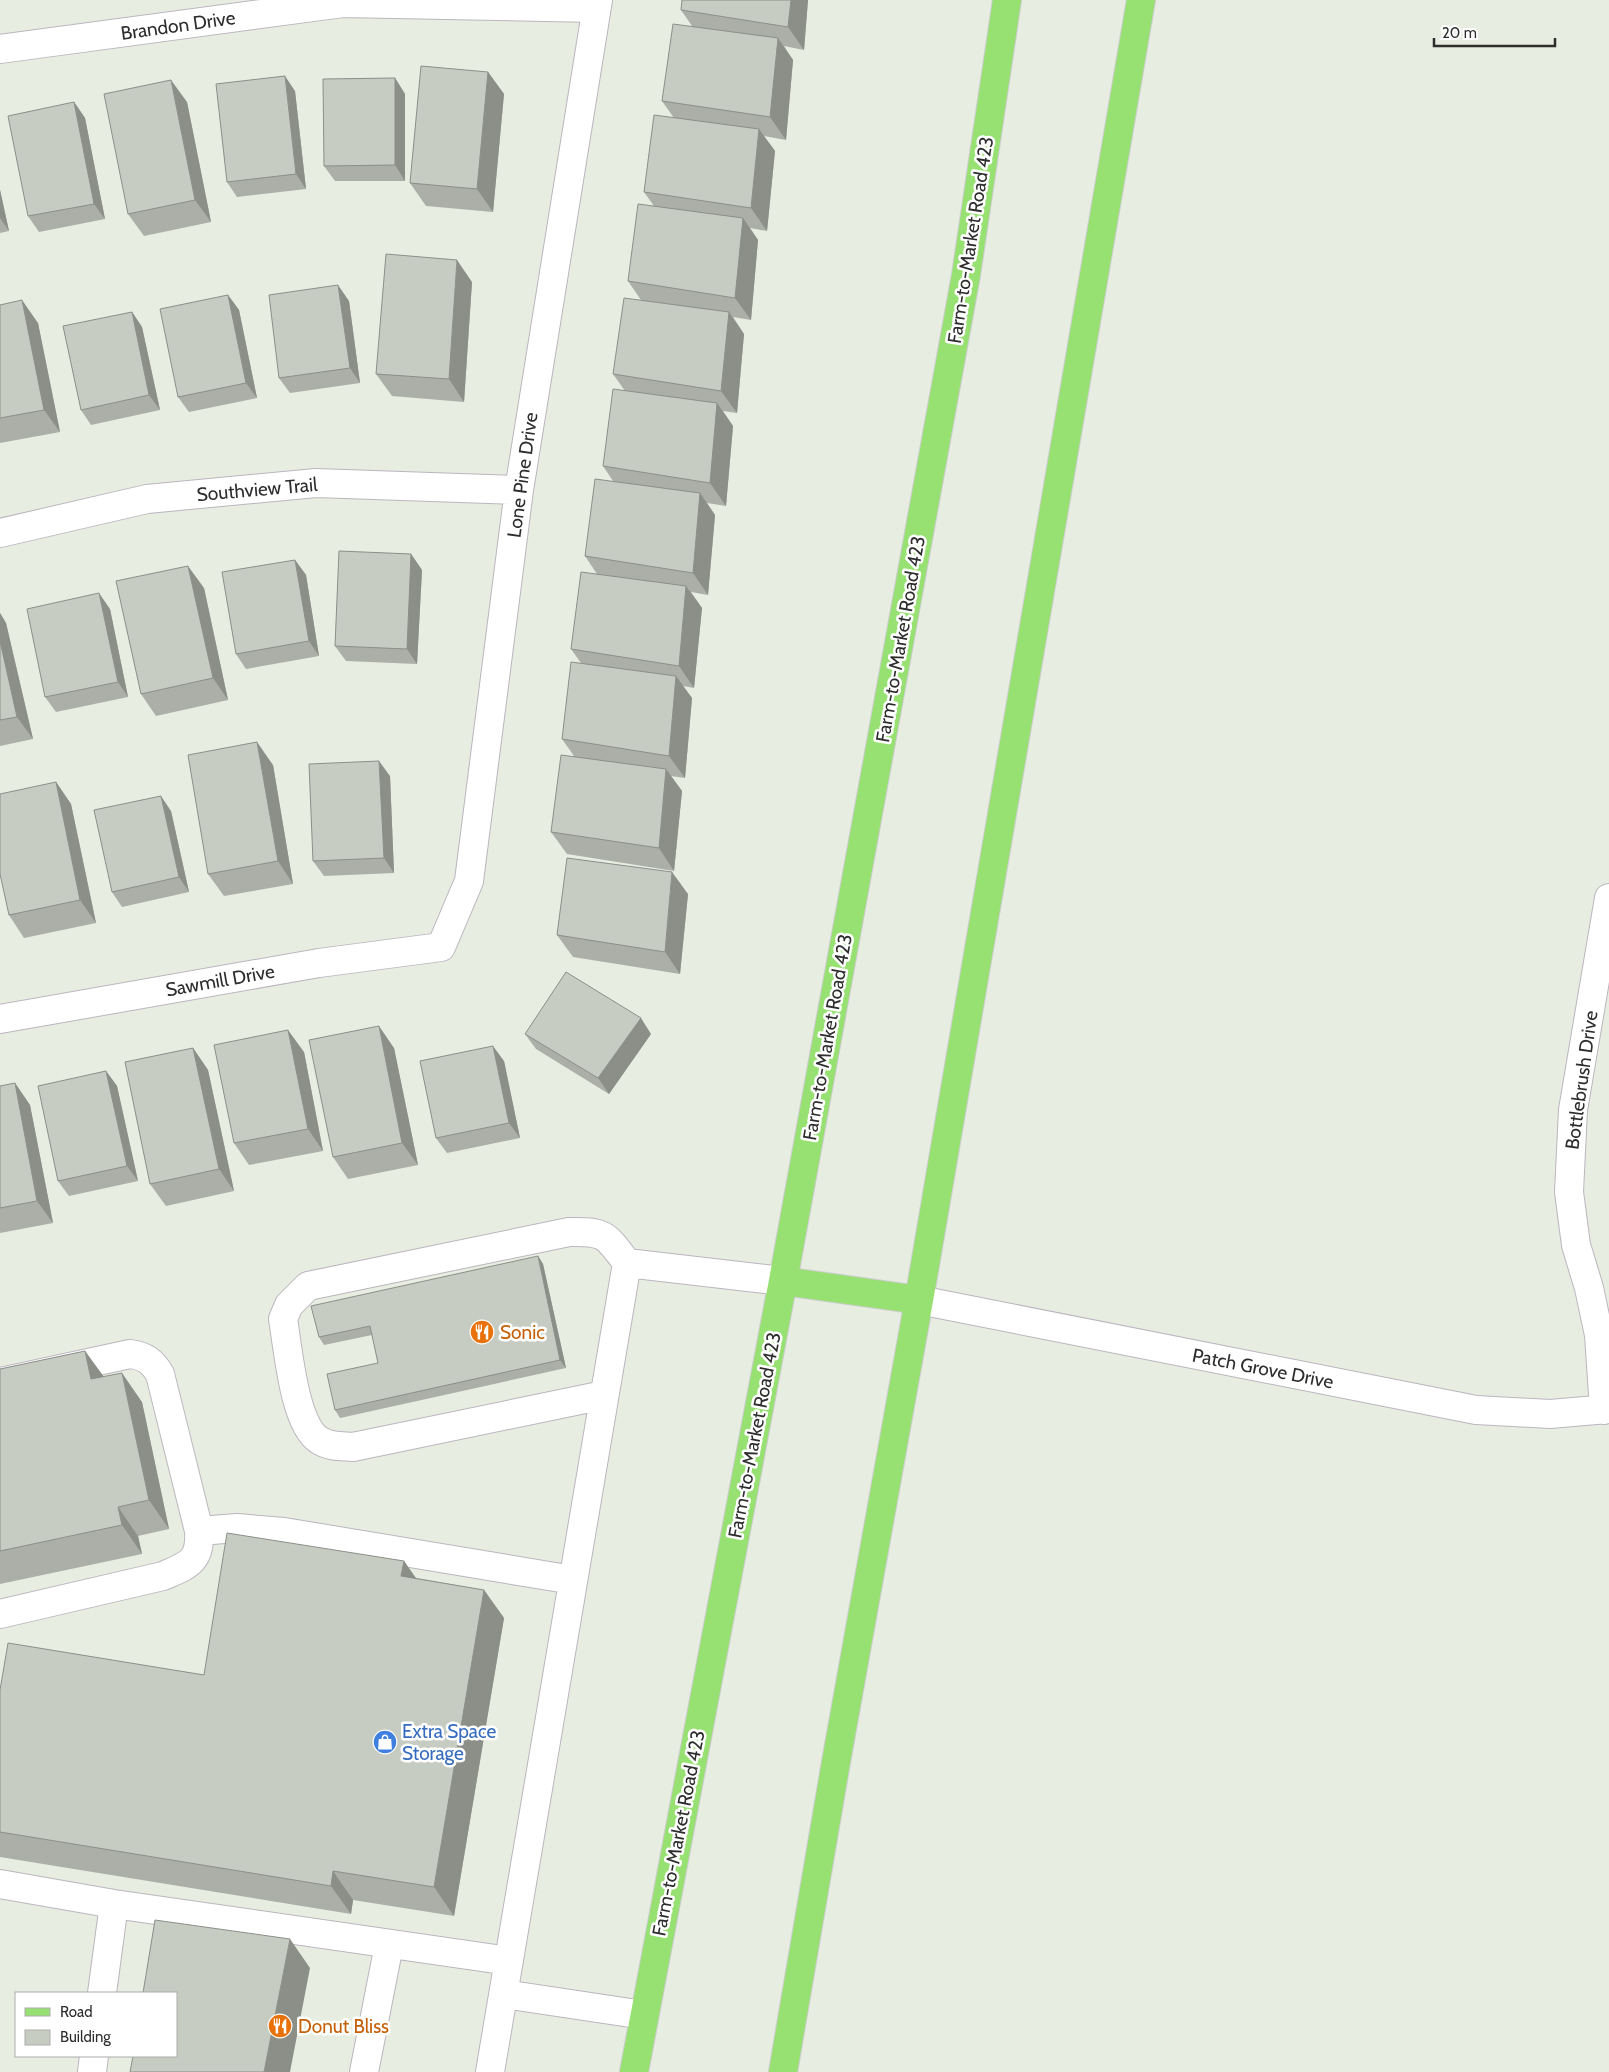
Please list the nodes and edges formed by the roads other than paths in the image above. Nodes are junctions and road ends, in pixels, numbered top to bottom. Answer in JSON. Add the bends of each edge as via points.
{"nodes":[{"id":1,"x":1008,"y":0,"type":"edge"},
{"id":2,"x":1141,"y":0,"type":"edge"},
{"id":3,"x":597,"y":4,"type":"edge"},
{"id":4,"x":0,"y":49,"type":"edge"},
{"id":5,"x":519,"y":490,"type":"junction"},
{"id":6,"x":0,"y":533,"type":"edge"},
{"id":7,"x":1609,"y":898,"type":"edge"},
{"id":8,"x":441,"y":947,"type":"joint"},
{"id":9,"x":0,"y":1019,"type":"edge"},
{"id":10,"x":627,"y":1263,"type":"junction"},
{"id":11,"x":783,"y":1282,"type":"junction"},
{"id":12,"x":919,"y":1300,"type":"junction"},
{"id":13,"x":0,"y":1382,"type":"edge"},
{"id":14,"x":604,"y":1395,"type":"junction"},
{"id":15,"x":1606,"y":1410,"type":"edge"},
{"id":16,"x":199,"y":1531,"type":"junction"},
{"id":17,"x":573,"y":1580,"type":"junction"},
{"id":18,"x":0,"y":1614,"type":"edge"},
{"id":19,"x":0,"y":1884,"type":"edge"},
{"id":20,"x":114,"y":1904,"type":"junction"},
{"id":21,"x":388,"y":1945,"type":"junction"},
{"id":22,"x":509,"y":1962,"type":"junction"},
{"id":23,"x":102,"y":1992,"type":"edge"},
{"id":24,"x":504,"y":1994,"type":"junction"},
{"id":25,"x":644,"y":2015,"type":"junction"},
{"id":26,"x":94,"y":2057,"type":"edge"},
{"id":27,"x":92,"y":2072,"type":"edge"},
{"id":28,"x":364,"y":2072,"type":"edge"},
{"id":29,"x":490,"y":2072,"type":"edge"},
{"id":30,"x":634,"y":2072,"type":"edge"},
{"id":31,"x":783,"y":2072,"type":"edge"}],
"edges":[{"from":1,"to":11,"type":"main road","name":"Farm-to-Market Road 423","via":[[966,275]]},
{"from":2,"to":12,"type":"main road"},
{"from":3,"to":4,"type":"street","name":"Brandon Drive","via":[[343,3]]},
{"from":3,"to":5,"type":"street","name":"Lone Pine Drive"},
{"from":5,"to":6,"type":"street","name":"Southview Trail","via":[[316,483],[147,499]]},
{"from":5,"to":8,"type":"street","name":"Lone Pine Drive","via":[[469,881]]},
{"from":7,"to":15,"type":"street","name":"Bottlebrush Drive","via":[[1573,1110],[1569,1192],[1576,1245],[1598,1335]]},
{"from":8,"to":9,"type":"street","name":"Sawmill Drive","via":[[319,962]]},
{"from":10,"to":11,"type":"street"},
{"from":10,"to":14,"type":"street"},
{"from":10,"to":14,"type":"street","via":[[606,1236],[591,1231],[569,1232],[308,1286],[289,1305],[283,1319],[300,1413],[318,1440],[332,1446],[353,1447]]},
{"from":11,"to":12,"type":"main road"},
{"from":11,"to":25,"type":"main road","name":"Farm-to-Market Road 423"},
{"from":12,"to":15,"type":"street","name":"Patch Grove Drive","via":[[1476,1410],[1550,1414]]},
{"from":12,"to":31,"type":"main road"},
{"from":13,"to":16,"type":"street","via":[[130,1354],[144,1356],[160,1374]]},
{"from":14,"to":17,"type":"street"},
{"from":16,"to":17,"type":"street","via":[[236,1528],[284,1532]]},
{"from":16,"to":18,"type":"street","via":[[196,1558],[163,1576]]},
{"from":17,"to":22,"type":"street"},
{"from":19,"to":20,"type":"street"},
{"from":20,"to":21,"type":"street"},
{"from":20,"to":23,"type":"street"},
{"from":21,"to":22,"type":"street"},
{"from":21,"to":28,"type":"street"},
{"from":22,"to":24,"type":"street"},
{"from":24,"to":25,"type":"street"},
{"from":24,"to":29,"type":"street"},
{"from":25,"to":30,"type":"main road","name":"Farm-to-Market Road 423"},
{"from":26,"to":27,"type":"street"}]}
